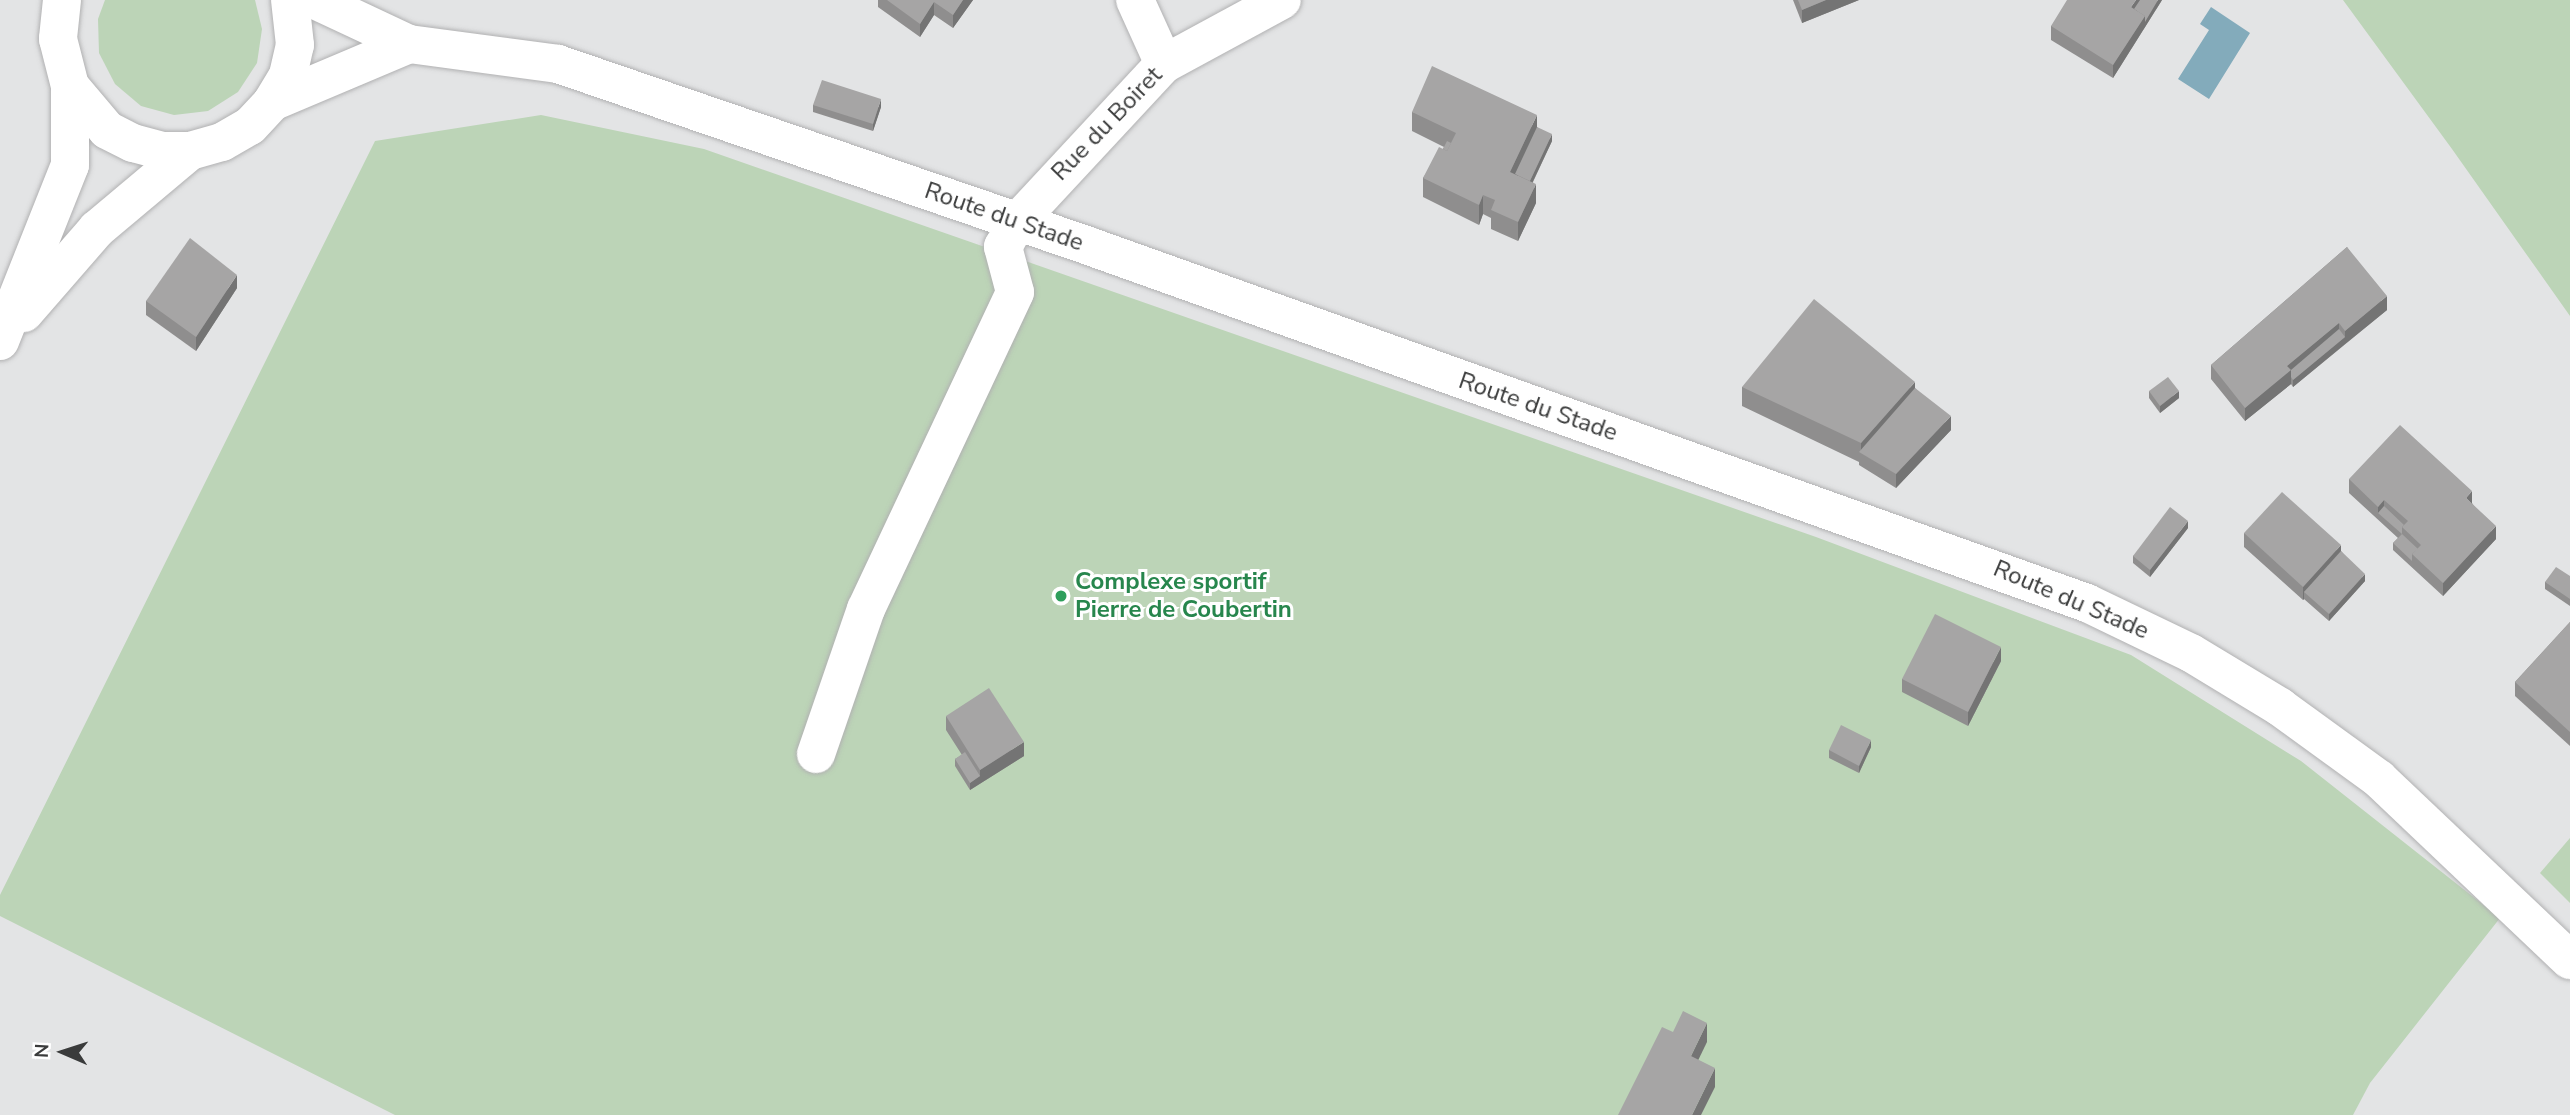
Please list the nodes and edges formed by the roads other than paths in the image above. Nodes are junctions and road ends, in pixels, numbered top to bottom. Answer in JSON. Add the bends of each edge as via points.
{"nodes":[{"id":1,"x":290,"y":0,"type":"edge"},
{"id":2,"x":315,"y":0,"type":"edge"},
{"id":3,"x":1135,"y":0,"type":"edge"},
{"id":4,"x":1282,"y":0,"type":"edge"},
{"id":5,"x":54,"y":8,"type":"edge"},
{"id":6,"x":410,"y":44,"type":"junction"},
{"id":7,"x":1164,"y":64,"type":"junction"},
{"id":8,"x":70,"y":86,"type":"junction"},
{"id":9,"x":272,"y":102,"type":"junction"},
{"id":10,"x":190,"y":150,"type":"junction"},
{"id":11,"x":1017,"y":222,"type":"junction"},
{"id":12,"x":1,"y":340,"type":"edge"},
{"id":13,"x":816,"y":754,"type":"dead end"},
{"id":14,"x":2570,"y":960,"type":"edge"}],
"edges":[{"from":1,"to":9,"type":"main road","via":[[295,45],[288,75]]},
{"from":2,"to":6,"type":"main road","name":"Route du Stade"},
{"from":3,"to":7,"type":"main road"},
{"from":4,"to":7,"type":"main road","name":"Rue du Boiret"},
{"from":5,"to":8,"type":"main road","via":[[61,63]]},
{"from":6,"to":9,"type":"main road"},
{"from":6,"to":11,"type":"main road","name":"Route du Stade","via":[[558,64]]},
{"from":7,"to":11,"type":"main road","name":"Rue du Boiret"},
{"from":8,"to":10,"type":"main road","via":[[93,116],[133,144],[162,151]]},
{"from":8,"to":12,"type":"main road","via":[[70,165]]},
{"from":9,"to":10,"type":"main road","via":[[250,126],[232,137]]},
{"from":10,"to":12,"type":"main road","via":[[97,229]]},
{"from":11,"to":13,"type":"main road","via":[[1003,247],[1015,292],[866,609]]},
{"from":11,"to":14,"type":"main road","name":"Route du Stade","via":[[2087,603],[2191,653],[2280,707],[2378,779]]}]}
